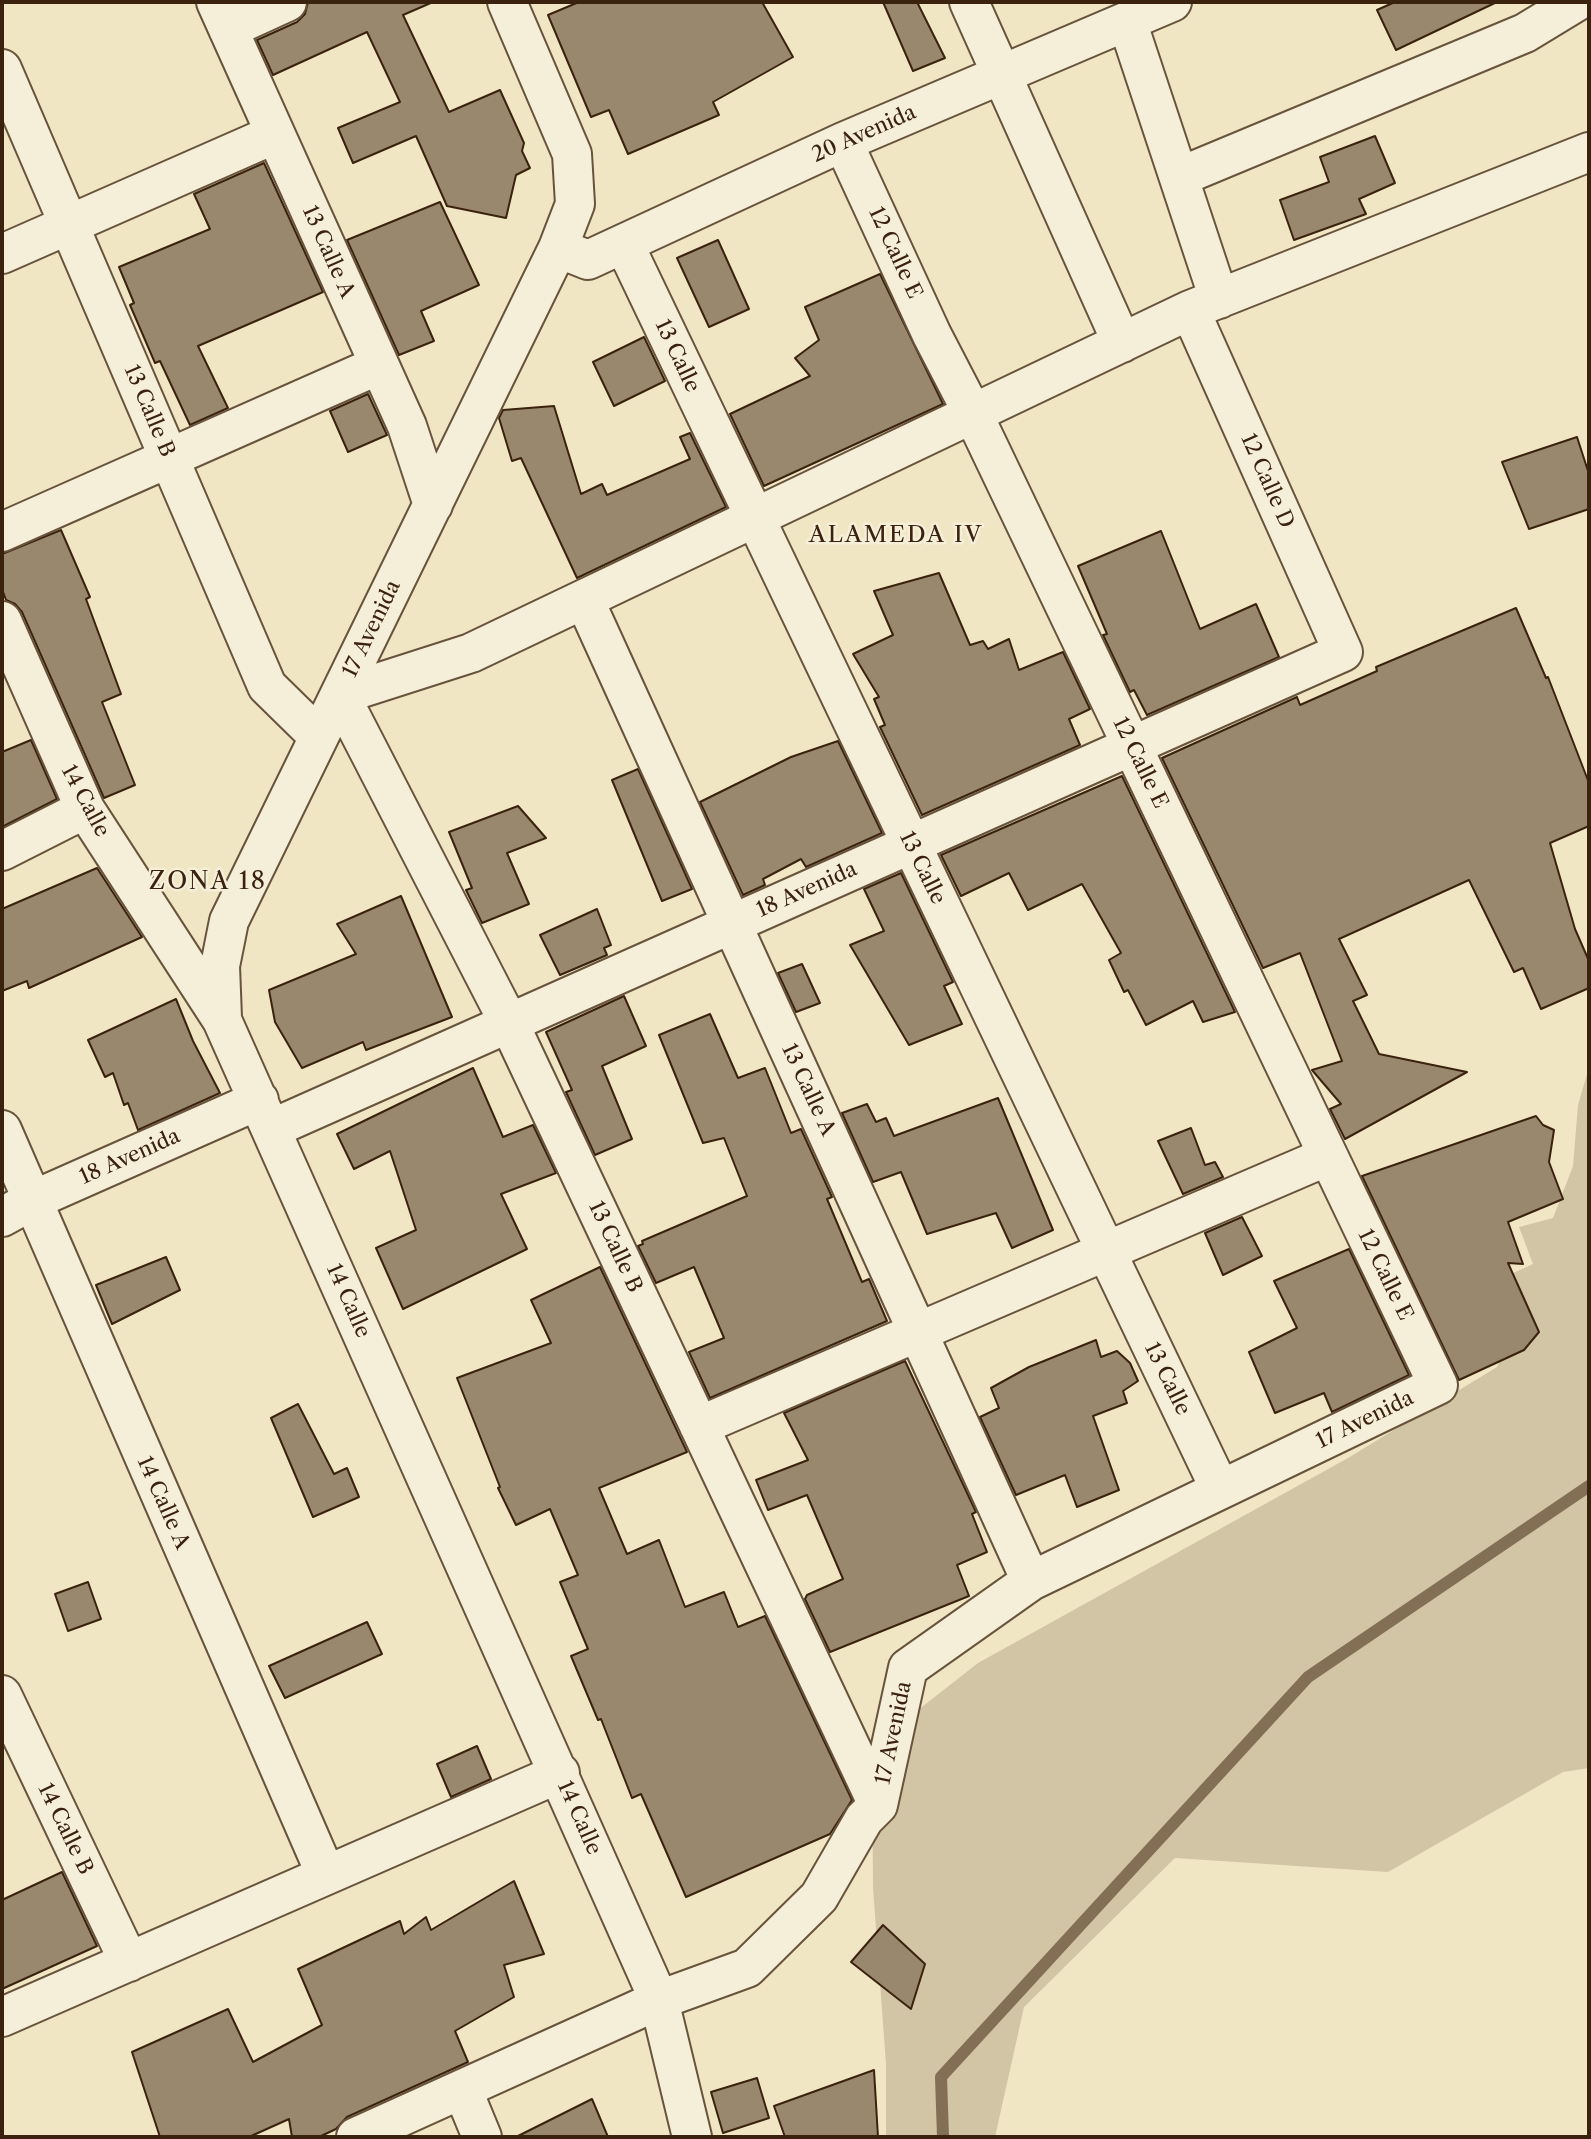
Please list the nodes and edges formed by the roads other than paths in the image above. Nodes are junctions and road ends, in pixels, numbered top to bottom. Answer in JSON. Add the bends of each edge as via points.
{"nodes":[{"id":1,"x":287,"y":2,"type":"edge"},
{"id":2,"x":969,"y":2,"type":"edge"},
{"id":3,"x":1172,"y":2,"type":"edge"},
{"id":4,"x":1576,"y":2,"type":"edge"},
{"id":5,"x":514,"y":4,"type":"edge"},
{"id":6,"x":222,"y":15,"type":"edge"},
{"id":7,"x":1128,"y":21,"type":"junction"},
{"id":8,"x":2,"y":69,"type":"edge"},
{"id":9,"x":1002,"y":75,"type":"junction"},
{"id":10,"x":275,"y":134,"type":"junction"},
{"id":11,"x":843,"y":142,"type":"junction"},
{"id":12,"x":1589,"y":152,"type":"edge"},
{"id":13,"x":1180,"y":177,"type":"junction"},
{"id":14,"x":68,"y":223,"type":"junction"},
{"id":15,"x":625,"y":246,"type":"junction"},
{"id":16,"x":558,"y":248,"type":"junction"},
{"id":17,"x":2,"y":254,"type":"edge"},
{"id":18,"x":1205,"y":305,"type":"junction"},
{"id":19,"x":1122,"y":343,"type":"junction"},
{"id":20,"x":379,"y":365,"type":"junction"},
{"id":21,"x":973,"y":414,"type":"junction"},
{"id":22,"x":170,"y":459,"type":"junction"},
{"id":23,"x":433,"y":505,"type":"junction"},
{"id":24,"x":755,"y":518,"type":"junction"},
{"id":25,"x":2,"y":532,"type":"edge"},
{"id":26,"x":584,"y":599,"type":"junction"},
{"id":27,"x":2,"y":621,"type":"edge"},
{"id":28,"x":1343,"y":652,"type":"joint"},
{"id":29,"x":340,"y":695,"type":"junction"},
{"id":30,"x":319,"y":737,"type":"junction"},
{"id":31,"x":1132,"y":746,"type":"junction"},
{"id":32,"x":85,"y":809,"type":"junction"},
{"id":33,"x":911,"y":844,"type":"junction"},
{"id":34,"x":2,"y":851,"type":"edge"},
{"id":35,"x":732,"y":924,"type":"junction"},
{"id":36,"x":222,"y":1020,"type":"junction"},
{"id":37,"x":509,"y":1023,"type":"junction"},
{"id":38,"x":265,"y":1115,"type":"junction"},
{"id":39,"x":2,"y":1130,"type":"edge"},
{"id":40,"x":1328,"y":1156,"type":"junction"},
{"id":41,"x":16,"y":1209,"type":"edge"},
{"id":42,"x":1106,"y":1251,"type":"junction"},
{"id":43,"x":918,"y":1332,"type":"junction"},
{"id":44,"x":1438,"y":1385,"type":"joint"},
{"id":45,"x":699,"y":1426,"type":"junction"},
{"id":46,"x":1220,"y":1489,"type":"junction"},
{"id":47,"x":1031,"y":1581,"type":"junction"},
{"id":48,"x":2,"y":1695,"type":"edge"},
{"id":49,"x":559,"y":1773,"type":"junction"},
{"id":50,"x":878,"y":1805,"type":"junction"},
{"id":51,"x":326,"y":1875,"type":"junction"},
{"id":52,"x":129,"y":1962,"type":"junction"},
{"id":53,"x":659,"y":2000,"type":"junction"},
{"id":54,"x":2,"y":2017,"type":"edge"},
{"id":55,"x":463,"y":2091,"type":"junction"},
{"id":56,"x":356,"y":2137,"type":"edge"},
{"id":57,"x":482,"y":2137,"type":"edge"},
{"id":58,"x":692,"y":2137,"type":"edge"}],
"edges":[{"from":1,"to":6,"type":"street"},
{"from":2,"to":9,"type":"street"},
{"from":3,"to":7,"type":"street","name":"20 Avenida"},
{"from":4,"to":13,"type":"street","via":[[1525,33]]},
{"from":5,"to":16,"type":"street","via":[[572,154],[575,204]]},
{"from":6,"to":10,"type":"street","name":"13 Calle A"},
{"from":7,"to":9,"type":"street","name":"20 Avenida"},
{"from":7,"to":13,"type":"street","name":"12 Calle D"},
{"from":8,"to":14,"type":"street","name":"13 Calle B"},
{"from":9,"to":11,"type":"street","name":"20 Avenida"},
{"from":9,"to":19,"type":"street"},
{"from":10,"to":14,"type":"street"},
{"from":10,"to":20,"type":"street","name":"13 Calle A"},
{"from":11,"to":15,"type":"street","name":"20 Avenida"},
{"from":11,"to":21,"type":"street","name":"12 Calle E"},
{"from":12,"to":18,"type":"street"},
{"from":13,"to":18,"type":"street","name":"12 Calle D"},
{"from":14,"to":17,"type":"street"},
{"from":14,"to":22,"type":"street","name":"13 Calle B"},
{"from":15,"to":16,"type":"street","name":"20 Avenida","via":[[588,260]]},
{"from":15,"to":24,"type":"street","name":"13 Calle"},
{"from":16,"to":23,"type":"street","name":"17 Avenida"},
{"from":18,"to":19,"type":"street"},
{"from":18,"to":28,"type":"street","name":"12 Calle D"},
{"from":19,"to":21,"type":"street"},
{"from":20,"to":22,"type":"street"},
{"from":20,"to":23,"type":"street","name":"13 Calle A","via":[[407,426]]},
{"from":21,"to":24,"type":"street"},
{"from":21,"to":31,"type":"street","name":"12 Calle E"},
{"from":22,"to":25,"type":"street"},
{"from":22,"to":30,"type":"street","name":"13 Calle B","via":[[267,686]]},
{"from":23,"to":29,"type":"street","name":"17 Avenida"},
{"from":24,"to":26,"type":"street"},
{"from":24,"to":33,"type":"street","name":"13 Calle"},
{"from":26,"to":29,"type":"street","via":[[471,653]]},
{"from":26,"to":35,"type":"street","name":"13 Calle A"},
{"from":27,"to":32,"type":"street","name":"14 Calle"},
{"from":28,"to":31,"type":"street","name":"18 Avenida"},
{"from":29,"to":30,"type":"street","name":"17 Avenida"},
{"from":29,"to":37,"type":"street","name":"13 Calle B"},
{"from":30,"to":36,"type":"street","name":"17 Avenida","via":[[229,921],[220,966]]},
{"from":31,"to":33,"type":"street","name":"18 Avenida"},
{"from":31,"to":40,"type":"street","name":"12 Calle E"},
{"from":32,"to":34,"type":"street"},
{"from":32,"to":36,"type":"street","name":"14 Calle"},
{"from":33,"to":35,"type":"street","name":"18 Avenida"},
{"from":33,"to":42,"type":"street","name":"13 Calle"},
{"from":35,"to":37,"type":"street","name":"18 Avenida"},
{"from":35,"to":43,"type":"street","name":"13 Calle A"},
{"from":36,"to":38,"type":"street","name":"14 Calle"},
{"from":37,"to":38,"type":"street","name":"18 Avenida"},
{"from":37,"to":45,"type":"street","name":"13 Calle B"},
{"from":38,"to":41,"type":"street","name":"18 Avenida"},
{"from":38,"to":49,"type":"street","name":"14 Calle"},
{"from":39,"to":41,"type":"street","name":"14 Calle A"},
{"from":40,"to":42,"type":"street"},
{"from":40,"to":44,"type":"street","name":"12 Calle E"},
{"from":41,"to":51,"type":"street","name":"14 Calle A"},
{"from":42,"to":43,"type":"street"},
{"from":42,"to":46,"type":"street","name":"13 Calle"},
{"from":43,"to":45,"type":"street"},
{"from":43,"to":47,"type":"street","name":"13 Calle A"},
{"from":44,"to":46,"type":"street","name":"17 Avenida"},
{"from":45,"to":50,"type":"street","name":"13 Calle B"},
{"from":46,"to":47,"type":"street","name":"17 Avenida"},
{"from":47,"to":50,"type":"street","name":"17 Avenida","via":[[908,1668]]},
{"from":48,"to":52,"type":"street","name":"14 Calle B"},
{"from":49,"to":51,"type":"street"},
{"from":49,"to":53,"type":"street","name":"14 Calle"},
{"from":50,"to":53,"type":"street","name":"17 Avenida","via":[[864,1819],[819,1897],[747,1968]]},
{"from":51,"to":52,"type":"street"},
{"from":52,"to":54,"type":"street"},
{"from":53,"to":55,"type":"street","name":"17 Avenida"},
{"from":53,"to":58,"type":"street","name":"14 Calle"},
{"from":55,"to":56,"type":"street","name":"17 Avenida"},
{"from":55,"to":57,"type":"street"}]}
